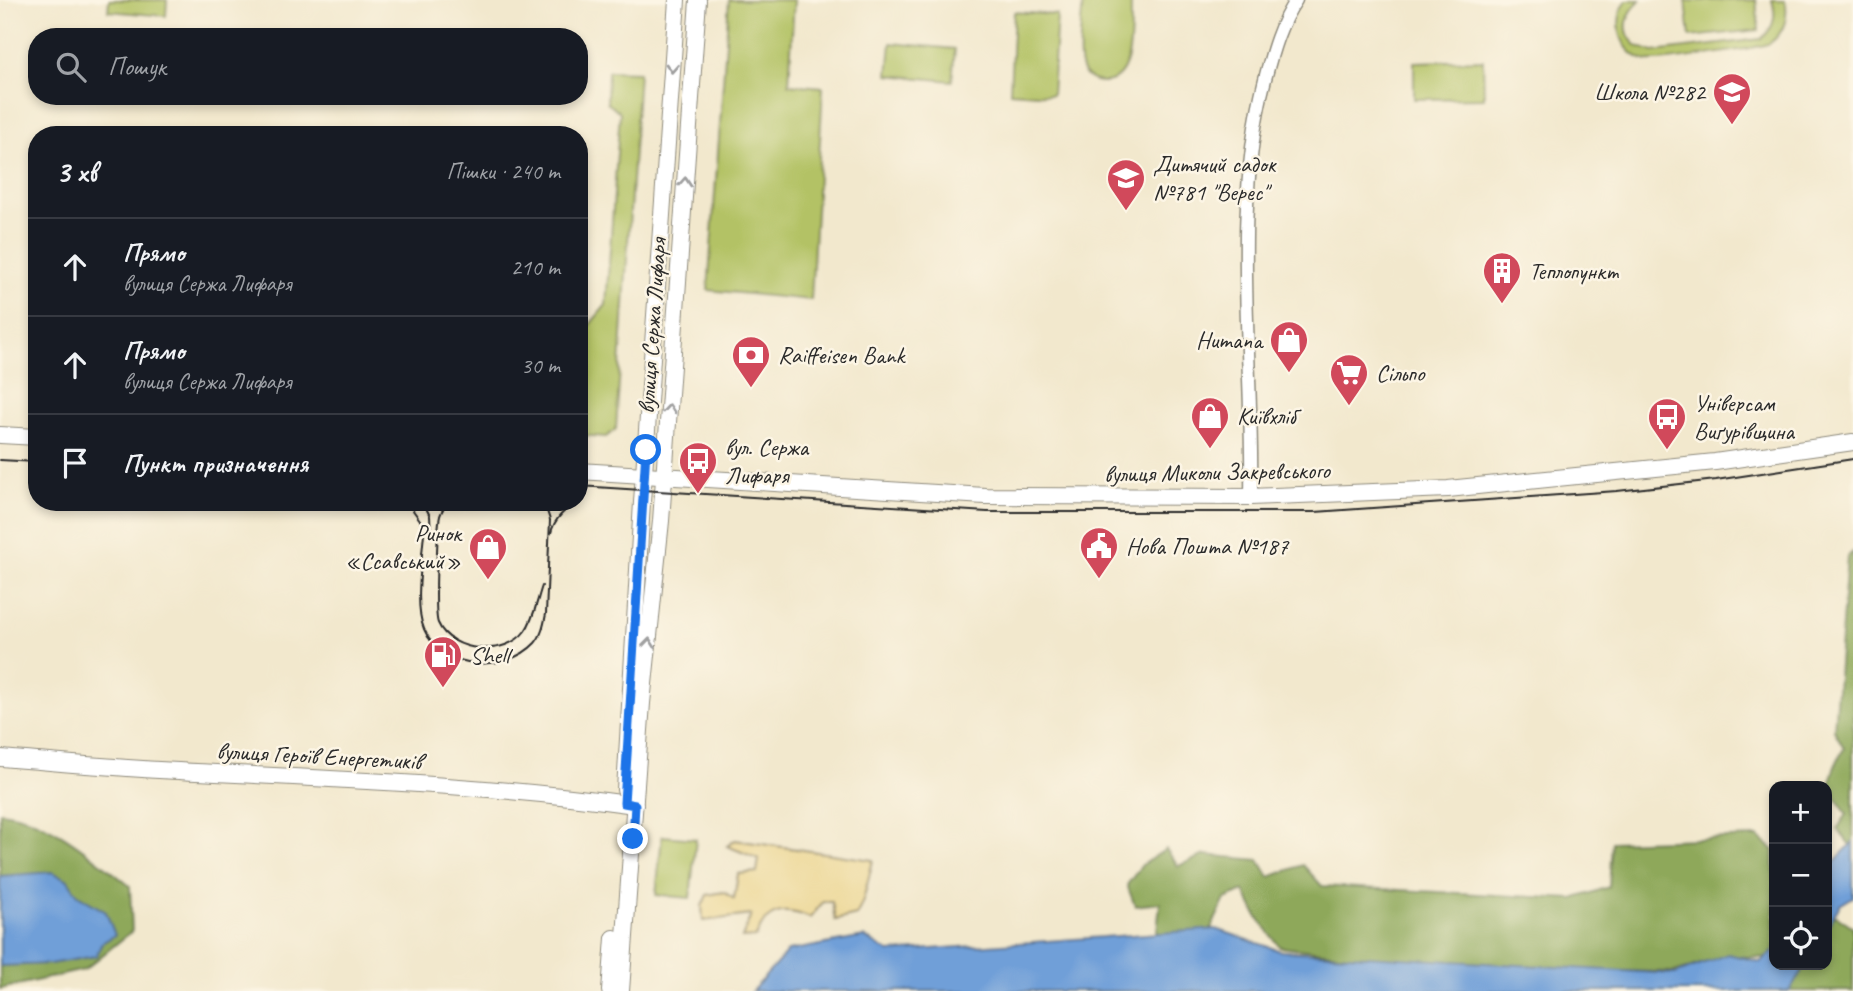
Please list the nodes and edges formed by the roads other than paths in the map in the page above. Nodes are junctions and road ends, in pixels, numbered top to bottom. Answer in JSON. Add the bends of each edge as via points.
{"nodes":[{"id":1,"x":677,"y":0,"type":"edge"},
{"id":2,"x":698,"y":0,"type":"edge"},
{"id":3,"x":1296,"y":0,"type":"edge"},
{"id":4,"x":0,"y":435,"type":"edge"},
{"id":5,"x":28,"y":437,"type":"edge"},
{"id":6,"x":1853,"y":443,"type":"edge"},
{"id":7,"x":588,"y":472,"type":"edge"},
{"id":8,"x":644,"y":475,"type":"junction"},
{"id":9,"x":663,"y":477,"type":"junction"},
{"id":10,"x":1251,"y":497,"type":"junction"},
{"id":11,"x":0,"y":758,"type":"edge"},
{"id":12,"x":630,"y":804,"type":"junction"},
{"id":13,"x":610,"y":991,"type":"edge"},
{"id":14,"x":621,"y":991,"type":"edge"}],
"edges":[{"from":1,"to":8,"type":"street","name":"вулиця Сержа Лифаря","one_way":true},
{"from":9,"to":2,"type":"street","name":"вулиця Сержа Лифаря","one_way":true},
{"from":3,"to":10,"type":"street","via":[[1272,51],[1256,112],[1248,171]]},
{"from":4,"to":5,"type":"street"},
{"from":6,"to":10,"type":"street","name":"вулиця Миколи Закревського","via":[[1704,464],[1448,489]]},
{"from":7,"to":8,"type":"street","name":"вулиця Миколи Закревського"},
{"from":8,"to":9,"type":"street","name":"вулиця Миколи Закревського"},
{"from":8,"to":12,"type":"street","name":"вулиця Сержа Лифаря"},
{"from":9,"to":10,"type":"street","name":"вулиця Миколи Закревського","via":[[985,495]]},
{"from":12,"to":9,"type":"street","name":"вулиця Сержа Лифаря","one_way":true},
{"from":11,"to":12,"type":"street","name":"вулиця Героїв Енергетиків","via":[[360,780]]},
{"from":12,"to":13,"type":"street","name":"вулиця Сержа Лифаря"},
{"from":12,"to":14,"type":"street","name":"вулиця Сержа Лифаря"}]}
